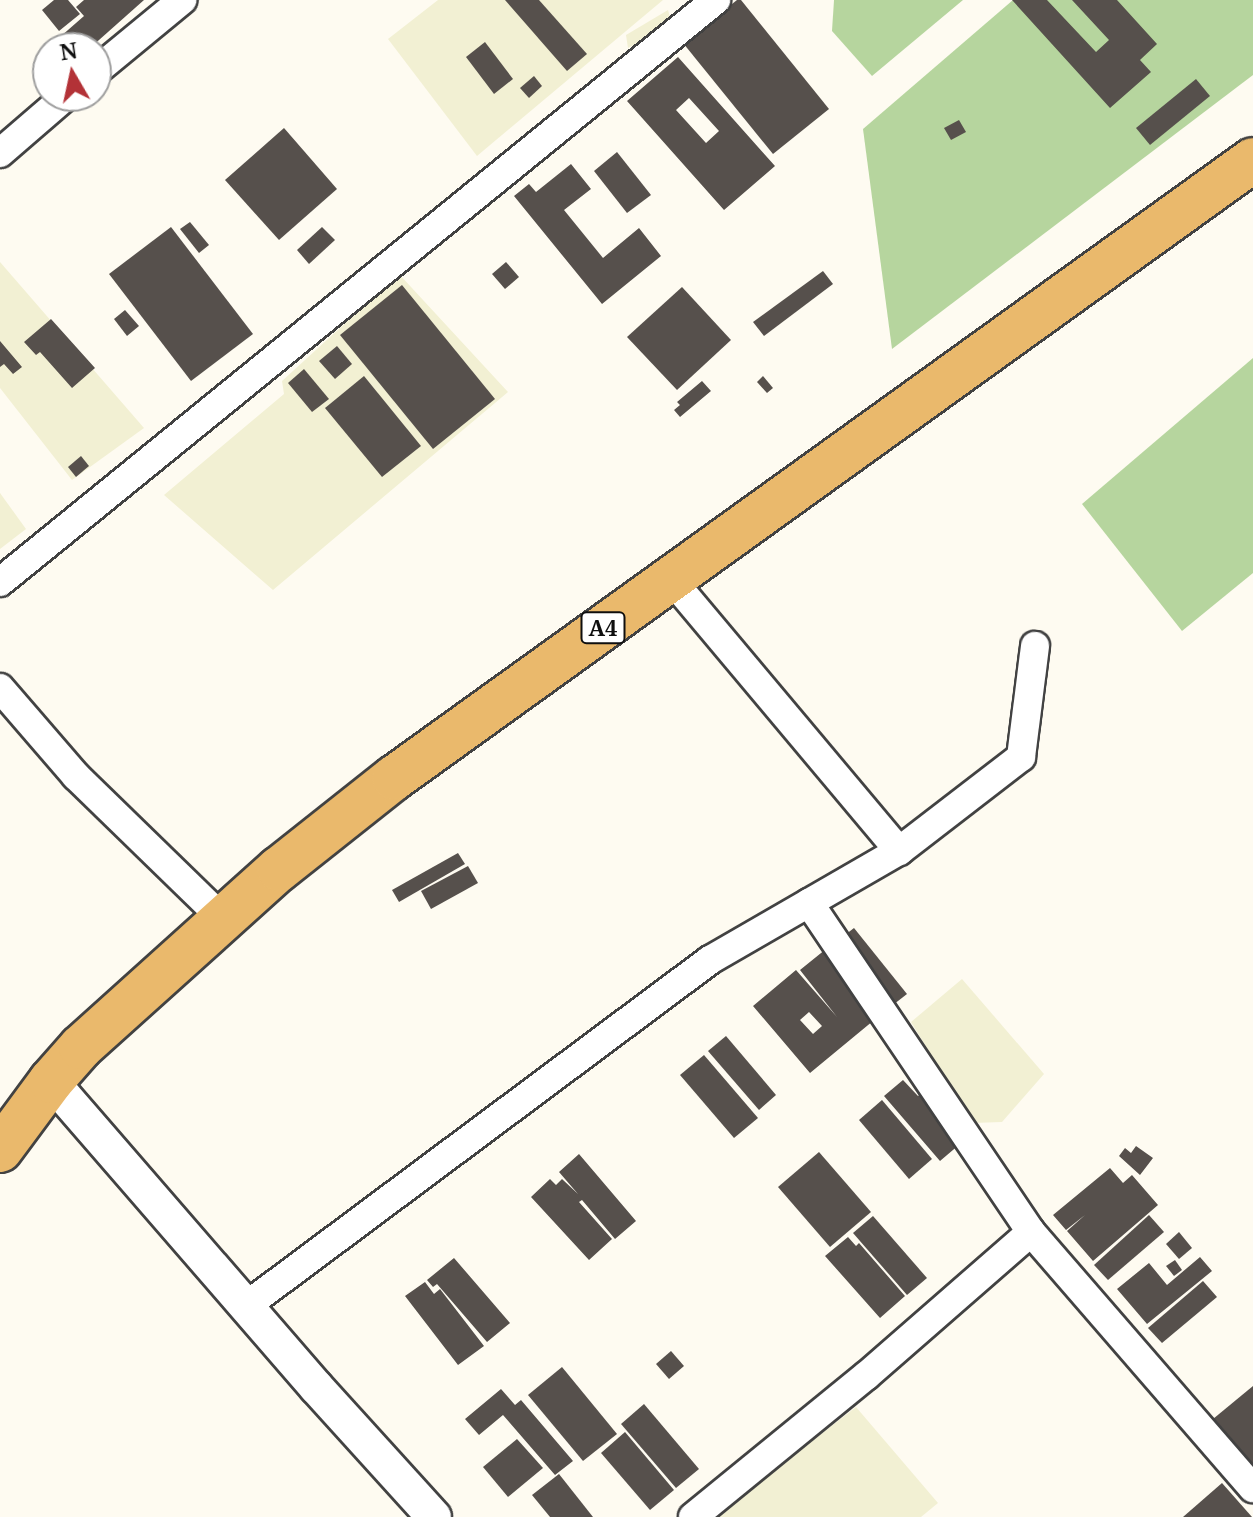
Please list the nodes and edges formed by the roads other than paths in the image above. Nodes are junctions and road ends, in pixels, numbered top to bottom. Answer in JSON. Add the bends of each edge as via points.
{"nodes":[{"id":1,"x":182,"y":0,"type":"edge"},
{"id":2,"x":716,"y":0,"type":"edge"},
{"id":3,"x":112,"y":58,"type":"edge"},
{"id":4,"x":47,"y":112,"type":"edge"},
{"id":5,"x":0,"y":153,"type":"edge"},
{"id":6,"x":1253,"y":160,"type":"edge"},
{"id":7,"x":671,"y":579,"type":"junction"},
{"id":8,"x":0,"y":582,"type":"edge"},
{"id":9,"x":1035,"y":646,"type":"dead end"},
{"id":10,"x":0,"y":688,"type":"edge"},
{"id":11,"x":899,"y":851,"type":"junction"},
{"id":12,"x":809,"y":903,"type":"junction"},
{"id":13,"x":223,"y":919,"type":"junction"},
{"id":14,"x":51,"y":1081,"type":"junction"},
{"id":15,"x":0,"y":1150,"type":"edge"},
{"id":16,"x":1031,"y":1232,"type":"junction"},
{"id":17,"x":246,"y":1306,"type":"junction"},
{"id":18,"x":1253,"y":1488,"type":"edge"},
{"id":19,"x":434,"y":1517,"type":"edge"},
{"id":20,"x":693,"y":1517,"type":"edge"}],
"edges":[{"from":1,"to":3,"type":"street"},
{"from":2,"to":8,"type":"street"},
{"from":4,"to":5,"type":"street"},
{"from":6,"to":7,"type":"highway","number":"A4"},
{"from":7,"to":11,"type":"street"},
{"from":7,"to":13,"type":"highway","number":"A4","via":[[394,778]]},
{"from":9,"to":11,"type":"street","via":[[1021,757]]},
{"from":10,"to":13,"type":"street","via":[[76,776]]},
{"from":11,"to":12,"type":"street"},
{"from":12,"to":16,"type":"street"},
{"from":12,"to":17,"type":"street","via":[[710,960]]},
{"from":13,"to":14,"type":"highway","number":"A4","via":[[81,1047]]},
{"from":14,"to":15,"type":"highway","number":"A4"},
{"from":14,"to":17,"type":"street"},
{"from":16,"to":18,"type":"street"},
{"from":16,"to":20,"type":"street"},
{"from":17,"to":19,"type":"street"}]}
